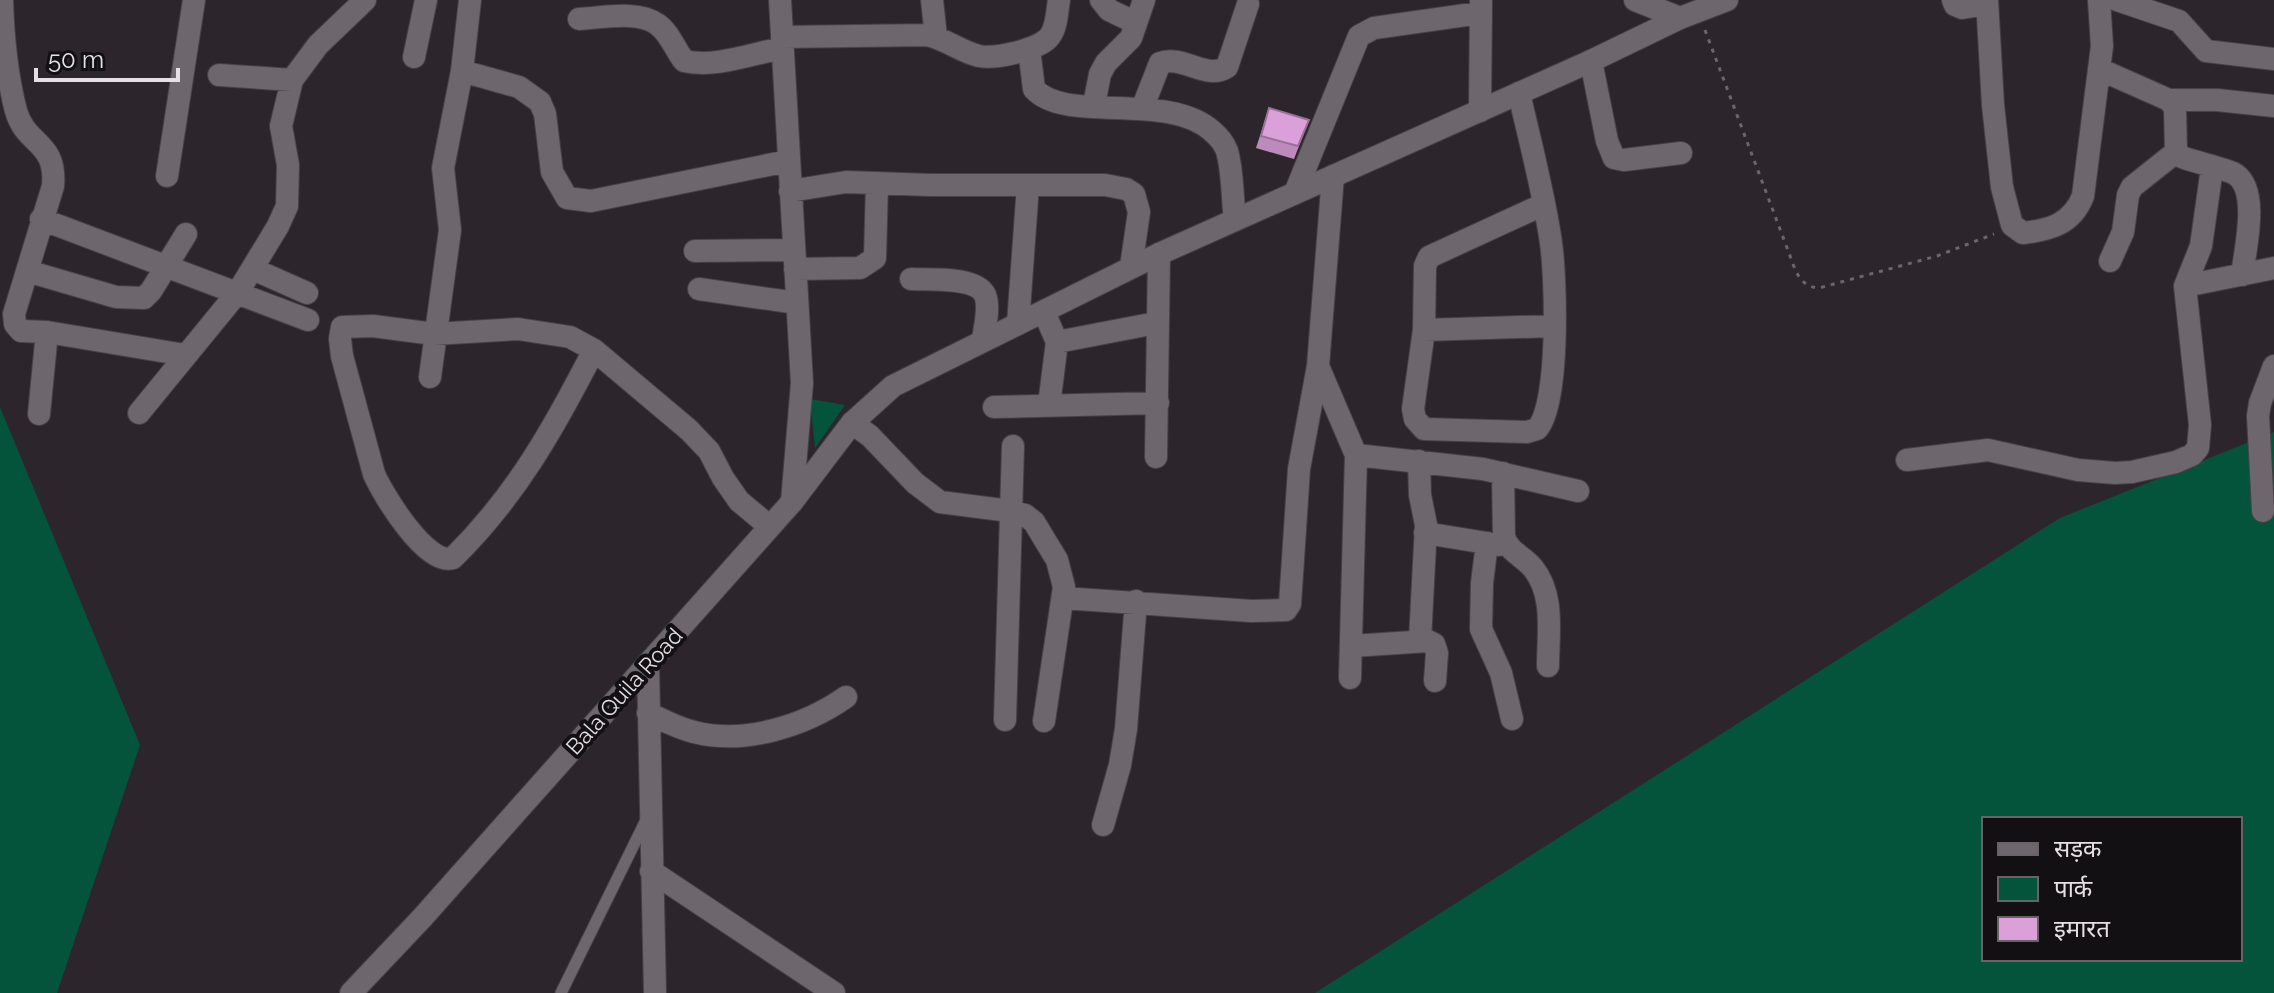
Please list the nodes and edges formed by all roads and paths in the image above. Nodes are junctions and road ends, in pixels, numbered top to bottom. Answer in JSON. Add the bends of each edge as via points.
{"nodes":[{"id":1,"x":2,"y":0,"type":"edge"},
{"id":2,"x":194,"y":0,"type":"edge"},
{"id":3,"x":365,"y":0,"type":"edge"},
{"id":4,"x":426,"y":0,"type":"edge"},
{"id":5,"x":470,"y":0,"type":"edge"},
{"id":6,"x":780,"y":0,"type":"edge"},
{"id":7,"x":932,"y":0,"type":"edge"},
{"id":8,"x":1059,"y":0,"type":"edge"},
{"id":9,"x":1101,"y":0,"type":"edge"},
{"id":10,"x":1144,"y":0,"type":"edge"},
{"id":11,"x":1635,"y":0,"type":"edge"},
{"id":12,"x":1727,"y":0,"type":"edge"},
{"id":13,"x":1953,"y":0,"type":"edge"},
{"id":14,"x":2099,"y":0,"type":"edge"},
{"id":15,"x":2117,"y":0,"type":"edge"},
{"id":16,"x":1251,"y":1,"type":"edge"},
{"id":17,"x":1987,"y":2,"type":"edge"},
{"id":18,"x":1481,"y":7,"type":"edge"},
{"id":19,"x":1691,"y":10,"type":"edge"},
{"id":20,"x":579,"y":19,"type":"dead end"},
{"id":21,"x":1136,"y":23,"type":"junction"},
{"id":22,"x":936,"y":37,"type":"junction"},
{"id":23,"x":782,"y":42,"type":"junction"},
{"id":24,"x":1029,"y":49,"type":"junction"},
{"id":25,"x":414,"y":57,"type":"dead end"},
{"id":26,"x":2274,"y":59,"type":"edge"},
{"id":27,"x":1591,"y":61,"type":"junction"},
{"id":28,"x":2099,"y":69,"type":"junction"},
{"id":29,"x":462,"y":71,"type":"junction"},
{"id":30,"x":219,"y":75,"type":"dead end"},
{"id":31,"x":292,"y":80,"type":"junction"},
{"id":32,"x":1519,"y":93,"type":"junction"},
{"id":33,"x":2169,"y":100,"type":"junction"},
{"id":34,"x":1094,"y":105,"type":"junction"},
{"id":35,"x":2274,"y":106,"type":"edge"},
{"id":36,"x":1142,"y":109,"type":"junction"},
{"id":37,"x":1480,"y":111,"type":"junction"},
{"id":38,"x":8,"y":115,"type":"edge"},
{"id":39,"x":2176,"y":152,"type":"junction"},
{"id":40,"x":1681,"y":153,"type":"dead end"},
{"id":41,"x":788,"y":161,"type":"junction"},
{"id":42,"x":2212,"y":168,"type":"junction"},
{"id":43,"x":167,"y":176,"type":"dead end"},
{"id":44,"x":1333,"y":176,"type":"junction"},
{"id":45,"x":877,"y":183,"type":"junction"},
{"id":46,"x":1028,"y":185,"type":"junction"},
{"id":47,"x":790,"y":191,"type":"junction"},
{"id":48,"x":1295,"y":193,"type":"junction"},
{"id":49,"x":1542,"y":205,"type":"junction"},
{"id":50,"x":41,"y":219,"type":"junction"},
{"id":51,"x":1235,"y":219,"type":"junction"},
{"id":52,"x":2012,"y":225,"type":"junction"},
{"id":53,"x":186,"y":234,"type":"dead end"},
{"id":54,"x":695,"y":251,"type":"dead end"},
{"id":55,"x":1159,"y":254,"type":"junction"},
{"id":56,"x":794,"y":259,"type":"junction"},
{"id":57,"x":2110,"y":261,"type":"dead end"},
{"id":58,"x":166,"y":265,"type":"junction"},
{"id":59,"x":1131,"y":267,"type":"junction"},
{"id":60,"x":2274,"y":268,"type":"edge"},
{"id":61,"x":253,"y":269,"type":"junction"},
{"id":62,"x":27,"y":271,"type":"junction"},
{"id":63,"x":2242,"y":275,"type":"junction"},
{"id":64,"x":911,"y":279,"type":"dead end"},
{"id":65,"x":2185,"y":286,"type":"junction"},
{"id":66,"x":699,"y":289,"type":"dead end"},
{"id":67,"x":238,"y":292,"type":"junction"},
{"id":68,"x":307,"y":293,"type":"dead end"},
{"id":69,"x":797,"y":303,"type":"junction"},
{"id":70,"x":1044,"y":312,"type":"junction"},
{"id":71,"x":308,"y":320,"type":"dead end"},
{"id":72,"x":1156,"y":323,"type":"junction"},
{"id":73,"x":1018,"y":324,"type":"junction"},
{"id":74,"x":1554,"y":326,"type":"junction"},
{"id":75,"x":1424,"y":330,"type":"junction"},
{"id":76,"x":47,"y":332,"type":"junction"},
{"id":77,"x":434,"y":334,"type":"junction"},
{"id":78,"x":983,"y":339,"type":"junction"},
{"id":79,"x":1057,"y":342,"type":"junction"},
{"id":80,"x":594,"y":350,"type":"junction"},
{"id":81,"x":185,"y":355,"type":"junction"},
{"id":82,"x":1318,"y":366,"type":"junction"},
{"id":83,"x":2274,"y":366,"type":"edge"},
{"id":84,"x":430,"y":377,"type":"dead end"},
{"id":85,"x":1158,"y":403,"type":"junction"},
{"id":86,"x":1049,"y":405,"type":"junction"},
{"id":87,"x":994,"y":407,"type":"dead end"},
{"id":88,"x":139,"y":413,"type":"dead end"},
{"id":89,"x":39,"y":414,"type":"dead end"},
{"id":90,"x":852,"y":423,"type":"junction"},
{"id":91,"x":1013,"y":446,"type":"dead end"},
{"id":92,"x":1356,"y":455,"type":"junction"},
{"id":93,"x":1156,"y":457,"type":"dead end"},
{"id":94,"x":1907,"y":460,"type":"dead end"},
{"id":95,"x":1419,"y":461,"type":"junction"},
{"id":96,"x":1503,"y":473,"type":"junction"},
{"id":97,"x":1578,"y":491,"type":"dead end"},
{"id":98,"x":792,"y":502,"type":"junction"},
{"id":99,"x":1010,"y":511,"type":"junction"},
{"id":100,"x":2263,"y":511,"type":"dead end"},
{"id":101,"x":769,"y":526,"type":"junction"},
{"id":102,"x":1425,"y":533,"type":"junction"},
{"id":103,"x":1497,"y":545,"type":"junction"},
{"id":104,"x":1063,"y":598,"type":"junction"},
{"id":105,"x":1136,"y":601,"type":"junction"},
{"id":106,"x":1420,"y":640,"type":"junction"},
{"id":107,"x":1352,"y":646,"type":"junction"},
{"id":108,"x":648,"y":666,"type":"junction"},
{"id":109,"x":1548,"y":666,"type":"dead end"},
{"id":110,"x":1350,"y":678,"type":"dead end"},
{"id":111,"x":1435,"y":681,"type":"dead end"},
{"id":112,"x":846,"y":697,"type":"dead end"},
{"id":113,"x":648,"y":713,"type":"junction"},
{"id":114,"x":1512,"y":719,"type":"dead end"},
{"id":115,"x":1005,"y":720,"type":"dead end"},
{"id":116,"x":1044,"y":721,"type":"dead end"},
{"id":117,"x":649,"y":814,"type":"junction"},
{"id":118,"x":1103,"y":825,"type":"dead end"},
{"id":119,"x":651,"y":871,"type":"junction"},
{"id":120,"x":351,"y":993,"type":"edge"},
{"id":121,"x":561,"y":993,"type":"edge"},
{"id":122,"x":655,"y":993,"type":"edge"},
{"id":123,"x":834,"y":993,"type":"edge"}],
"edges":[{"from":1,"to":38,"type":"street"},
{"from":2,"to":43,"type":"street"},
{"from":3,"to":31,"type":"street","via":[[318,45]]},
{"from":4,"to":25,"type":"street"},
{"from":5,"to":29,"type":"street"},
{"from":6,"to":23,"type":"street"},
{"from":7,"to":22,"type":"street"},
{"from":8,"to":24,"type":"street","via":[[1050,36]]},
{"from":9,"to":21,"type":"street"},
{"from":10,"to":21,"type":"street"},
{"from":11,"to":19,"type":"street"},
{"from":12,"to":19,"type":"street","name":"Bala Quila Road"},
{"from":13,"to":17,"type":"street","via":[[1962,8]]},
{"from":14,"to":28,"type":"street"},
{"from":15,"to":26,"type":"street","via":[[2179,21],[2206,51]]},
{"from":16,"to":36,"type":"street","via":[[1227,67],[1216,72],[1173,60],[1160,63]]},
{"from":17,"to":52,"type":"street","via":[[2002,187]]},
{"from":18,"to":37,"type":"street"},
{"from":18,"to":48,"type":"street","via":[[1374,28],[1359,36]]},
{"from":19,"to":27,"type":"street","name":"Bala Quila Road"},
{"from":19,"to":52,"type":"path","via":[[1789,253],[1809,287],[1937,256]]},
{"from":20,"to":23,"type":"street","via":[[648,19],[668,35],[684,61],[694,63]]},
{"from":21,"to":34,"type":"street","via":[[1131,38],[1100,74]]},
{"from":22,"to":23,"type":"street"},
{"from":22,"to":24,"type":"street","via":[[977,56]]},
{"from":23,"to":41,"type":"street"},
{"from":24,"to":34,"type":"street","via":[[1032,82],[1040,95]]},
{"from":27,"to":32,"type":"street","name":"Bala Quila Road"},
{"from":27,"to":40,"type":"street","via":[[1614,158]]},
{"from":28,"to":33,"type":"street"},
{"from":28,"to":52,"type":"street","via":[[2078,208],[2072,217],[2042,231],[2023,233]]},
{"from":29,"to":41,"type":"street","via":[[510,84],[540,102],[552,172],[567,198],[576,201]]},
{"from":29,"to":77,"type":"street","via":[[443,168],[450,230]]},
{"from":30,"to":31,"type":"street"},
{"from":31,"to":61,"type":"street","via":[[281,126],[288,165],[287,206]]},
{"from":32,"to":37,"type":"street","name":"Bala Quila Road"},
{"from":32,"to":49,"type":"street"},
{"from":33,"to":35,"type":"street"},
{"from":33,"to":39,"type":"street","via":[[2175,108]]},
{"from":34,"to":36,"type":"street"},
{"from":36,"to":51,"type":"street","via":[[1189,117],[1220,139],[1227,151]]},
{"from":37,"to":44,"type":"street","name":"Bala Quila Road"},
{"from":38,"to":50,"type":"street","via":[[52,160],[53,186]]},
{"from":39,"to":42,"type":"street"},
{"from":39,"to":57,"type":"street","via":[[2132,187],[2123,232]]},
{"from":41,"to":47,"type":"street"},
{"from":42,"to":63,"type":"street","via":[[2233,173],[2250,197]]},
{"from":42,"to":65,"type":"street","via":[[2201,246]]},
{"from":44,"to":48,"type":"street","name":"Bala Quila Road"},
{"from":44,"to":82,"type":"street"},
{"from":45,"to":46,"type":"street"},
{"from":45,"to":47,"type":"street"},
{"from":45,"to":56,"type":"street","via":[[875,258],[860,268]]},
{"from":46,"to":59,"type":"street","via":[[1105,185],[1134,194],[1139,212]]},
{"from":46,"to":73,"type":"street"},
{"from":47,"to":56,"type":"street"},
{"from":48,"to":51,"type":"street","name":"Bala Quila Road"},
{"from":49,"to":74,"type":"street","via":[[1551,244]]},
{"from":49,"to":75,"type":"street","via":[[1429,257]]},
{"from":50,"to":58,"type":"street"},
{"from":50,"to":62,"type":"street"},
{"from":51,"to":55,"type":"street","name":"Bala Quila Road"},
{"from":53,"to":58,"type":"street"},
{"from":54,"to":56,"type":"street"},
{"from":55,"to":59,"type":"street","name":"Bala Quila Road"},
{"from":55,"to":72,"type":"street"},
{"from":56,"to":69,"type":"street"},
{"from":58,"to":62,"type":"street","via":[[151,291],[133,299]]},
{"from":58,"to":67,"type":"street"},
{"from":59,"to":70,"type":"street","name":"Bala Quila Road"},
{"from":60,"to":63,"type":"street"},
{"from":61,"to":67,"type":"street"},
{"from":61,"to":68,"type":"street"},
{"from":62,"to":76,"type":"street","via":[[15,324],[21,331]]},
{"from":63,"to":65,"type":"street"},
{"from":64,"to":78,"type":"street","via":[[960,281],[981,290],[987,306]]},
{"from":65,"to":94,"type":"street","via":[[2200,425],[2192,455],[2115,473],[2046,465],[1988,450]]},
{"from":66,"to":69,"type":"street"},
{"from":67,"to":71,"type":"street"},
{"from":67,"to":81,"type":"street"},
{"from":69,"to":98,"type":"street","via":[[802,383]]},
{"from":70,"to":73,"type":"street","name":"Bala Quila Road"},
{"from":70,"to":79,"type":"street"},
{"from":72,"to":79,"type":"street"},
{"from":72,"to":85,"type":"street"},
{"from":73,"to":78,"type":"street","name":"Bala Quila Road"},
{"from":74,"to":75,"type":"street"},
{"from":74,"to":75,"type":"street","via":[[1543,423],[1537,429],[1513,432],[1432,431],[1418,426],[1413,409]]},
{"from":76,"to":81,"type":"street"},
{"from":76,"to":89,"type":"street"},
{"from":77,"to":80,"type":"street","via":[[538,330],[570,337]]},
{"from":77,"to":80,"type":"street","via":[[356,325],[342,327],[340,339],[362,436],[381,490],[418,539],[446,560],[516,487]]},
{"from":77,"to":84,"type":"street"},
{"from":78,"to":90,"type":"street","name":"Bala Quila Road","via":[[893,386]]},
{"from":79,"to":86,"type":"street"},
{"from":80,"to":101,"type":"street","via":[[701,441],[739,501]]},
{"from":81,"to":88,"type":"street"},
{"from":82,"to":92,"type":"street"},
{"from":82,"to":105,"type":"street","via":[[1299,469],[1292,596],[1286,610]]},
{"from":83,"to":100,"type":"street","via":[[2258,416]]},
{"from":85,"to":86,"type":"street"},
{"from":85,"to":93,"type":"street"},
{"from":86,"to":87,"type":"street"},
{"from":90,"to":98,"type":"street","name":"Bala Quila Road"},
{"from":90,"to":99,"type":"street","via":[[940,502]]},
{"from":91,"to":99,"type":"street"},
{"from":92,"to":95,"type":"street"},
{"from":92,"to":107,"type":"street"},
{"from":95,"to":96,"type":"street"},
{"from":95,"to":102,"type":"street"},
{"from":96,"to":97,"type":"street"},
{"from":96,"to":103,"type":"street"},
{"from":98,"to":101,"type":"street","name":"Bala Quila Road"},
{"from":99,"to":104,"type":"street","via":[[1034,522],[1063,575]]},
{"from":99,"to":115,"type":"street"},
{"from":101,"to":108,"type":"street","name":"Bala Quila Road"},
{"from":102,"to":103,"type":"street"},
{"from":102,"to":106,"type":"street"},
{"from":103,"to":109,"type":"street","via":[[1530,564],[1546,589]]},
{"from":103,"to":114,"type":"street","via":[[1481,593],[1481,629],[1501,673]]},
{"from":104,"to":105,"type":"street"},
{"from":104,"to":116,"type":"street"},
{"from":105,"to":118,"type":"street","via":[[1128,718]]},
{"from":106,"to":107,"type":"street"},
{"from":106,"to":111,"type":"street","via":[[1434,644]]},
{"from":107,"to":110,"type":"street"},
{"from":108,"to":113,"type":"street"},
{"from":108,"to":120,"type":"street","name":"Bala Quila Road"},
{"from":112,"to":113,"type":"street","via":[[814,716],[737,736],[693,732]]},
{"from":113,"to":117,"type":"street"},
{"from":117,"to":119,"type":"street"},
{"from":117,"to":121,"type":"lane"},
{"from":119,"to":122,"type":"street"},
{"from":119,"to":123,"type":"street"}]}
